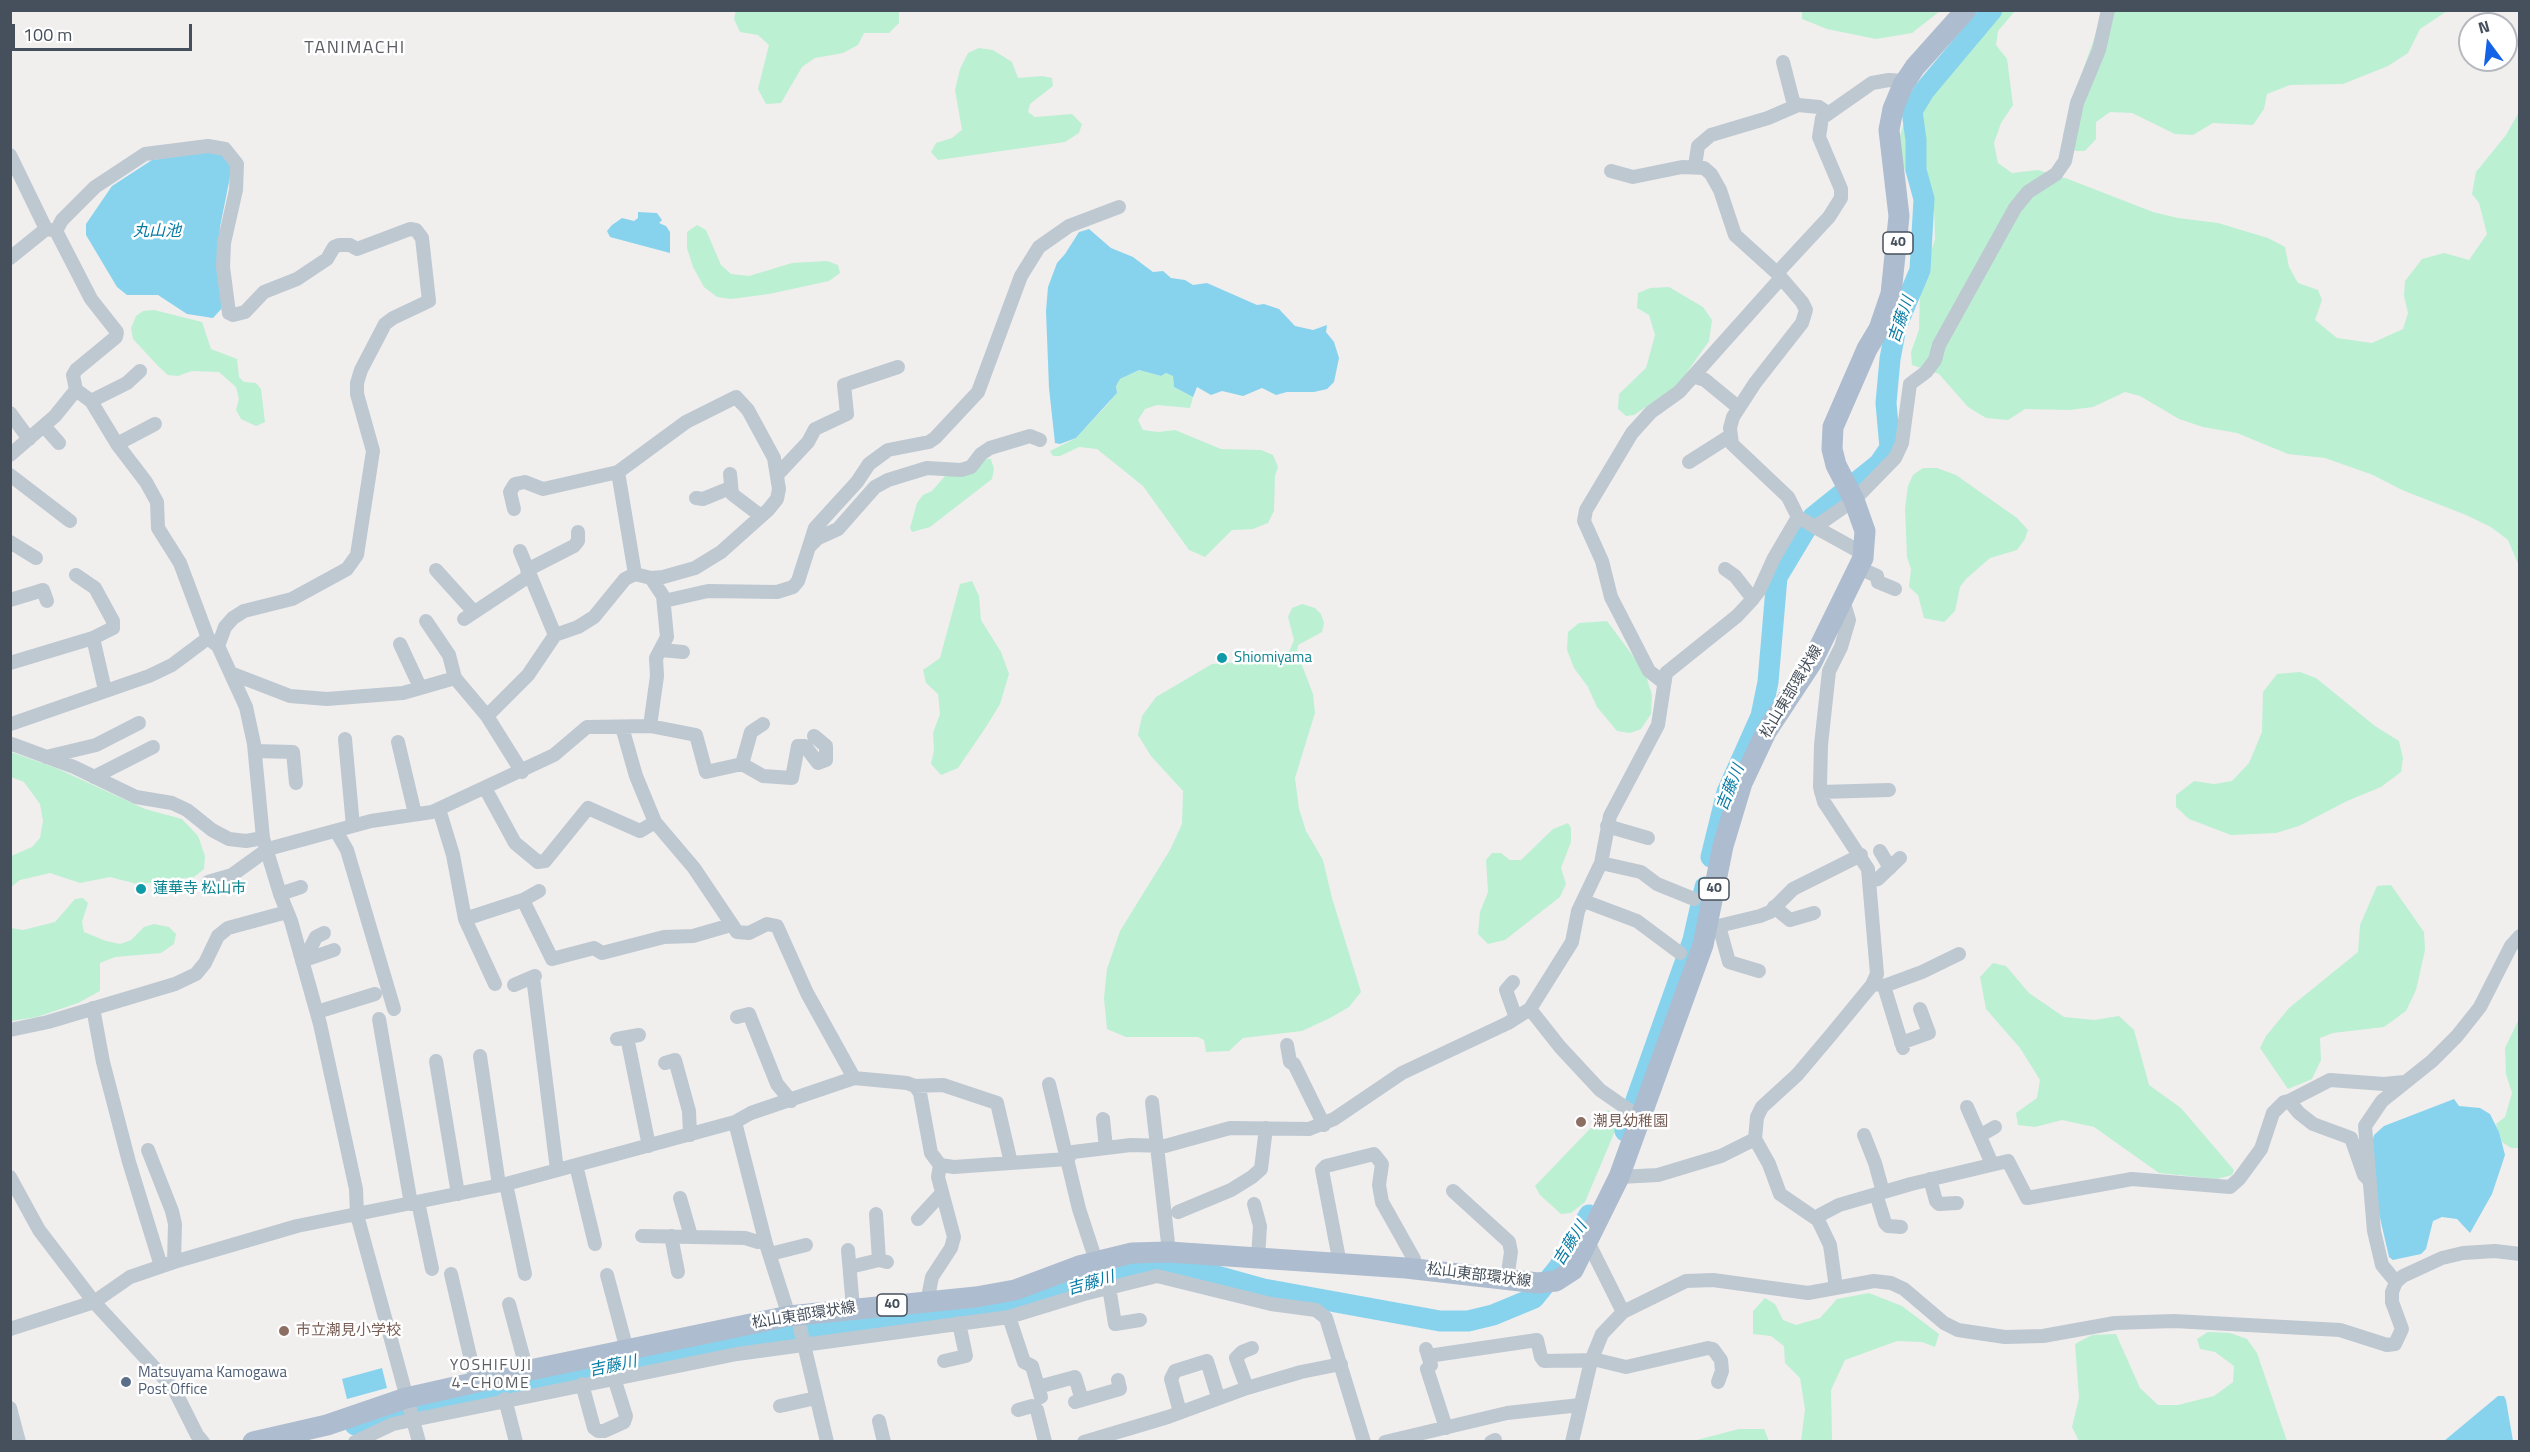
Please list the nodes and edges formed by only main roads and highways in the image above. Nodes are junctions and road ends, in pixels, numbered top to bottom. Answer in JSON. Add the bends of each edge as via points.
{"nodes":[{"id":1,"x":1966,"y":10,"type":"edge"},
{"id":2,"x":253,"y":1442,"type":"edge"}],
"edges":[{"from":1,"to":2,"type":"main road","name":"松山東部環状線","number":"40","via":[[1906,81],[1893,109],[1889,130],[1899,216],[1891,294],[1833,428],[1832,449],[1865,531],[1862,561],[1812,662],[1766,732],[1742,783],[1723,846],[1712,928],[1633,1114],[1619,1177],[1573,1270],[1547,1282],[1258,1258],[1132,1253],[1096,1261],[1015,1290],[794,1317],[526,1371],[476,1382],[409,1409]]}]}
